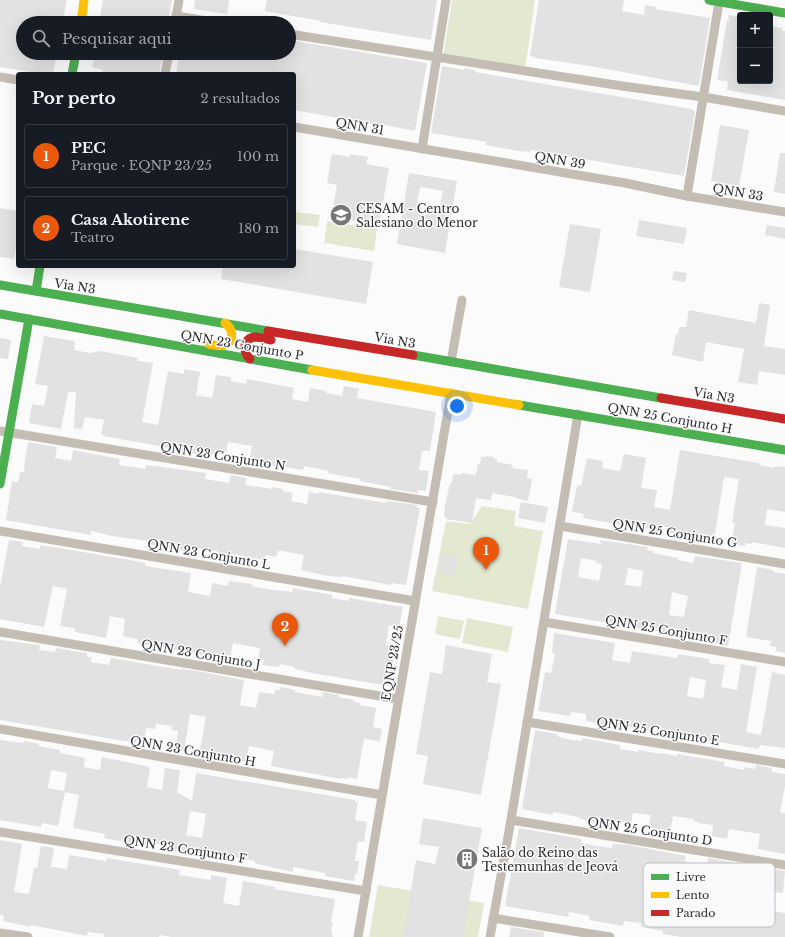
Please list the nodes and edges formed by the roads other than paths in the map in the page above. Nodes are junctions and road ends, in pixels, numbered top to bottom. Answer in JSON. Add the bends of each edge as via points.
{"nodes":[{"id":1,"x":84,"y":0,"type":"edge"},
{"id":2,"x":179,"y":0,"type":"edge"},
{"id":3,"x":446,"y":0,"type":"edge"},
{"id":4,"x":709,"y":0,"type":"edge"},
{"id":5,"x":720,"y":2,"type":"junction"},
{"id":6,"x":785,"y":13,"type":"edge"},
{"id":7,"x":82,"y":16,"type":"edge"},
{"id":8,"x":176,"y":16,"type":"edge"},
{"id":9,"x":296,"y":35,"type":"edge"},
{"id":10,"x":436,"y":56,"type":"junction"},
{"id":11,"x":75,"y":60,"type":"edge"},
{"id":12,"x":168,"y":60,"type":"edge"},
{"id":13,"x":72,"y":72,"type":"edge"},
{"id":14,"x":165,"y":72,"type":"edge"},
{"id":15,"x":0,"y":77,"type":"edge"},
{"id":16,"x":16,"y":80,"type":"edge"},
{"id":17,"x":703,"y":97,"type":"junction"},
{"id":18,"x":785,"y":112,"type":"edge"},
{"id":19,"x":296,"y":127,"type":"edge"},
{"id":20,"x":422,"y":149,"type":"junction"},
{"id":21,"x":687,"y":196,"type":"junction"},
{"id":22,"x":785,"y":212,"type":"edge"},
{"id":23,"x":40,"y":268,"type":"edge"},
{"id":24,"x":0,"y":286,"type":"edge"},
{"id":25,"x":36,"y":291,"type":"junction"},
{"id":26,"x":462,"y":300,"type":"dead end"},
{"id":27,"x":0,"y":314,"type":"edge"},
{"id":28,"x":29,"y":319,"type":"junction"},
{"id":29,"x":225,"y":323,"type":"junction"},
{"id":30,"x":98,"y":332,"type":"junction"},
{"id":31,"x":360,"y":346,"type":"junction"},
{"id":32,"x":250,"y":359,"type":"junction"},
{"id":33,"x":451,"y":362,"type":"junction"},
{"id":34,"x":451,"y":393,"type":"junction"},
{"id":35,"x":578,"y":414,"type":"junction"},
{"id":36,"x":785,"y":419,"type":"edge"},
{"id":37,"x":5,"y":432,"type":"edge"},
{"id":38,"x":758,"y":445,"type":"junction"},
{"id":39,"x":785,"y":445,"type":"edge"},
{"id":40,"x":785,"y":450,"type":"edge"},
{"id":41,"x":0,"y":484,"type":"edge"},
{"id":42,"x":432,"y":502,"type":"junction"},
{"id":43,"x":560,"y":526,"type":"junction"},
{"id":44,"x":0,"y":531,"type":"edge"},
{"id":45,"x":785,"y":564,"type":"edge"},
{"id":46,"x":415,"y":601,"type":"junction"},
{"id":47,"x":544,"y":622,"type":"junction"},
{"id":48,"x":0,"y":632,"type":"edge"},
{"id":49,"x":785,"y":662,"type":"edge"},
{"id":50,"x":398,"y":699,"type":"junction"},
{"id":51,"x":527,"y":722,"type":"junction"},
{"id":52,"x":0,"y":729,"type":"edge"},
{"id":53,"x":785,"y":764,"type":"edge"},
{"id":54,"x":382,"y":795,"type":"junction"},
{"id":55,"x":511,"y":820,"type":"junction"},
{"id":56,"x":0,"y":832,"type":"edge"},
{"id":57,"x":773,"y":863,"type":"edge"},
{"id":58,"x":775,"y":863,"type":"edge"},
{"id":59,"x":785,"y":865,"type":"edge"},
{"id":60,"x":366,"y":891,"type":"junction"},
{"id":61,"x":493,"y":918,"type":"junction"},
{"id":62,"x":0,"y":932,"type":"edge"},
{"id":63,"x":28,"y":937,"type":"edge"},
{"id":64,"x":358,"y":937,"type":"edge"},
{"id":65,"x":490,"y":937,"type":"edge"},
{"id":66,"x":610,"y":937,"type":"edge"}],
"edges":[{"from":1,"to":7,"type":"main road"},
{"from":2,"to":8,"type":"street"},
{"from":3,"to":10,"type":"street"},
{"from":4,"to":5,"type":"main road"},
{"from":5,"to":6,"type":"main road"},
{"from":5,"to":17,"type":"street"},
{"from":9,"to":10,"type":"street"},
{"from":10,"to":17,"type":"street"},
{"from":10,"to":20,"type":"street"},
{"from":11,"to":13,"type":"main road"},
{"from":12,"to":14,"type":"street"},
{"from":15,"to":16,"type":"street"},
{"from":17,"to":18,"type":"street"},
{"from":17,"to":21,"type":"street"},
{"from":19,"to":20,"type":"street","name":"QNN 31"},
{"from":20,"to":21,"type":"street","name":"QNN 39"},
{"from":21,"to":22,"type":"street","name":"QNN 33"},
{"from":23,"to":25,"type":"main road"},
{"from":24,"to":25,"type":"main road","name":"Via N3"},
{"from":25,"to":29,"type":"main road","name":"Via N3"},
{"from":26,"to":33,"type":"street"},
{"from":27,"to":28,"type":"main road","name":"QNN 23 Conjunto P"},
{"from":28,"to":30,"type":"main road","name":"QNN 23 Conjunto P"},
{"from":28,"to":37,"type":"main road"},
{"from":29,"to":30,"type":"main road","via":[[231,330],[232,338],[228,344],[221,346],[156,335]]},
{"from":29,"to":31,"type":"main road","name":"Via N3"},
{"from":30,"to":32,"type":"main road","name":"QNN 23 Conjunto P"},
{"from":31,"to":32,"type":"main road","via":[[312,347],[255,337],[248,339],[244,346],[245,353]]},
{"from":31,"to":33,"type":"main road","name":"Via N3"},
{"from":32,"to":34,"type":"main road","name":"QNN 23 Conjunto P"},
{"from":33,"to":36,"type":"main road","name":"Via N3"},
{"from":34,"to":35,"type":"main road"},
{"from":34,"to":42,"type":"street","name":"EQNP 23/25"},
{"from":35,"to":38,"type":"main road","name":"QNN 25 Conjunto H"},
{"from":35,"to":43,"type":"street"},
{"from":37,"to":41,"type":"main road"},
{"from":37,"to":42,"type":"street","name":"QNN 23 Conjunto N"},
{"from":38,"to":39,"type":"main road"},
{"from":38,"to":40,"type":"main road"},
{"from":42,"to":46,"type":"street","name":"EQNP 23/25"},
{"from":43,"to":45,"type":"street","name":"QNN 25 Conjunto G"},
{"from":43,"to":47,"type":"street"},
{"from":44,"to":46,"type":"street","name":"QNN 23 Conjunto L"},
{"from":46,"to":50,"type":"street","name":"EQNP 23/25"},
{"from":47,"to":49,"type":"street","name":"QNN 25 Conjunto F"},
{"from":47,"to":51,"type":"street"},
{"from":48,"to":50,"type":"street","name":"QNN 23 Conjunto J"},
{"from":50,"to":54,"type":"street","name":"EQNP 23/25"},
{"from":51,"to":53,"type":"street","name":"QNN 25 Conjunto E"},
{"from":51,"to":55,"type":"street"},
{"from":52,"to":54,"type":"street","name":"QNN 23 Conjunto H"},
{"from":54,"to":60,"type":"street","name":"EQNP 23/25"},
{"from":55,"to":57,"type":"street","name":"QNN 25 Conjunto D"},
{"from":55,"to":61,"type":"street"},
{"from":56,"to":60,"type":"street","name":"QNN 23 Conjunto F"},
{"from":58,"to":59,"type":"street","name":"QNN 25 Conjunto D"},
{"from":60,"to":64,"type":"street","name":"EQNP 23/25"},
{"from":61,"to":65,"type":"street"},
{"from":61,"to":66,"type":"street"},
{"from":62,"to":63,"type":"street"}]}
